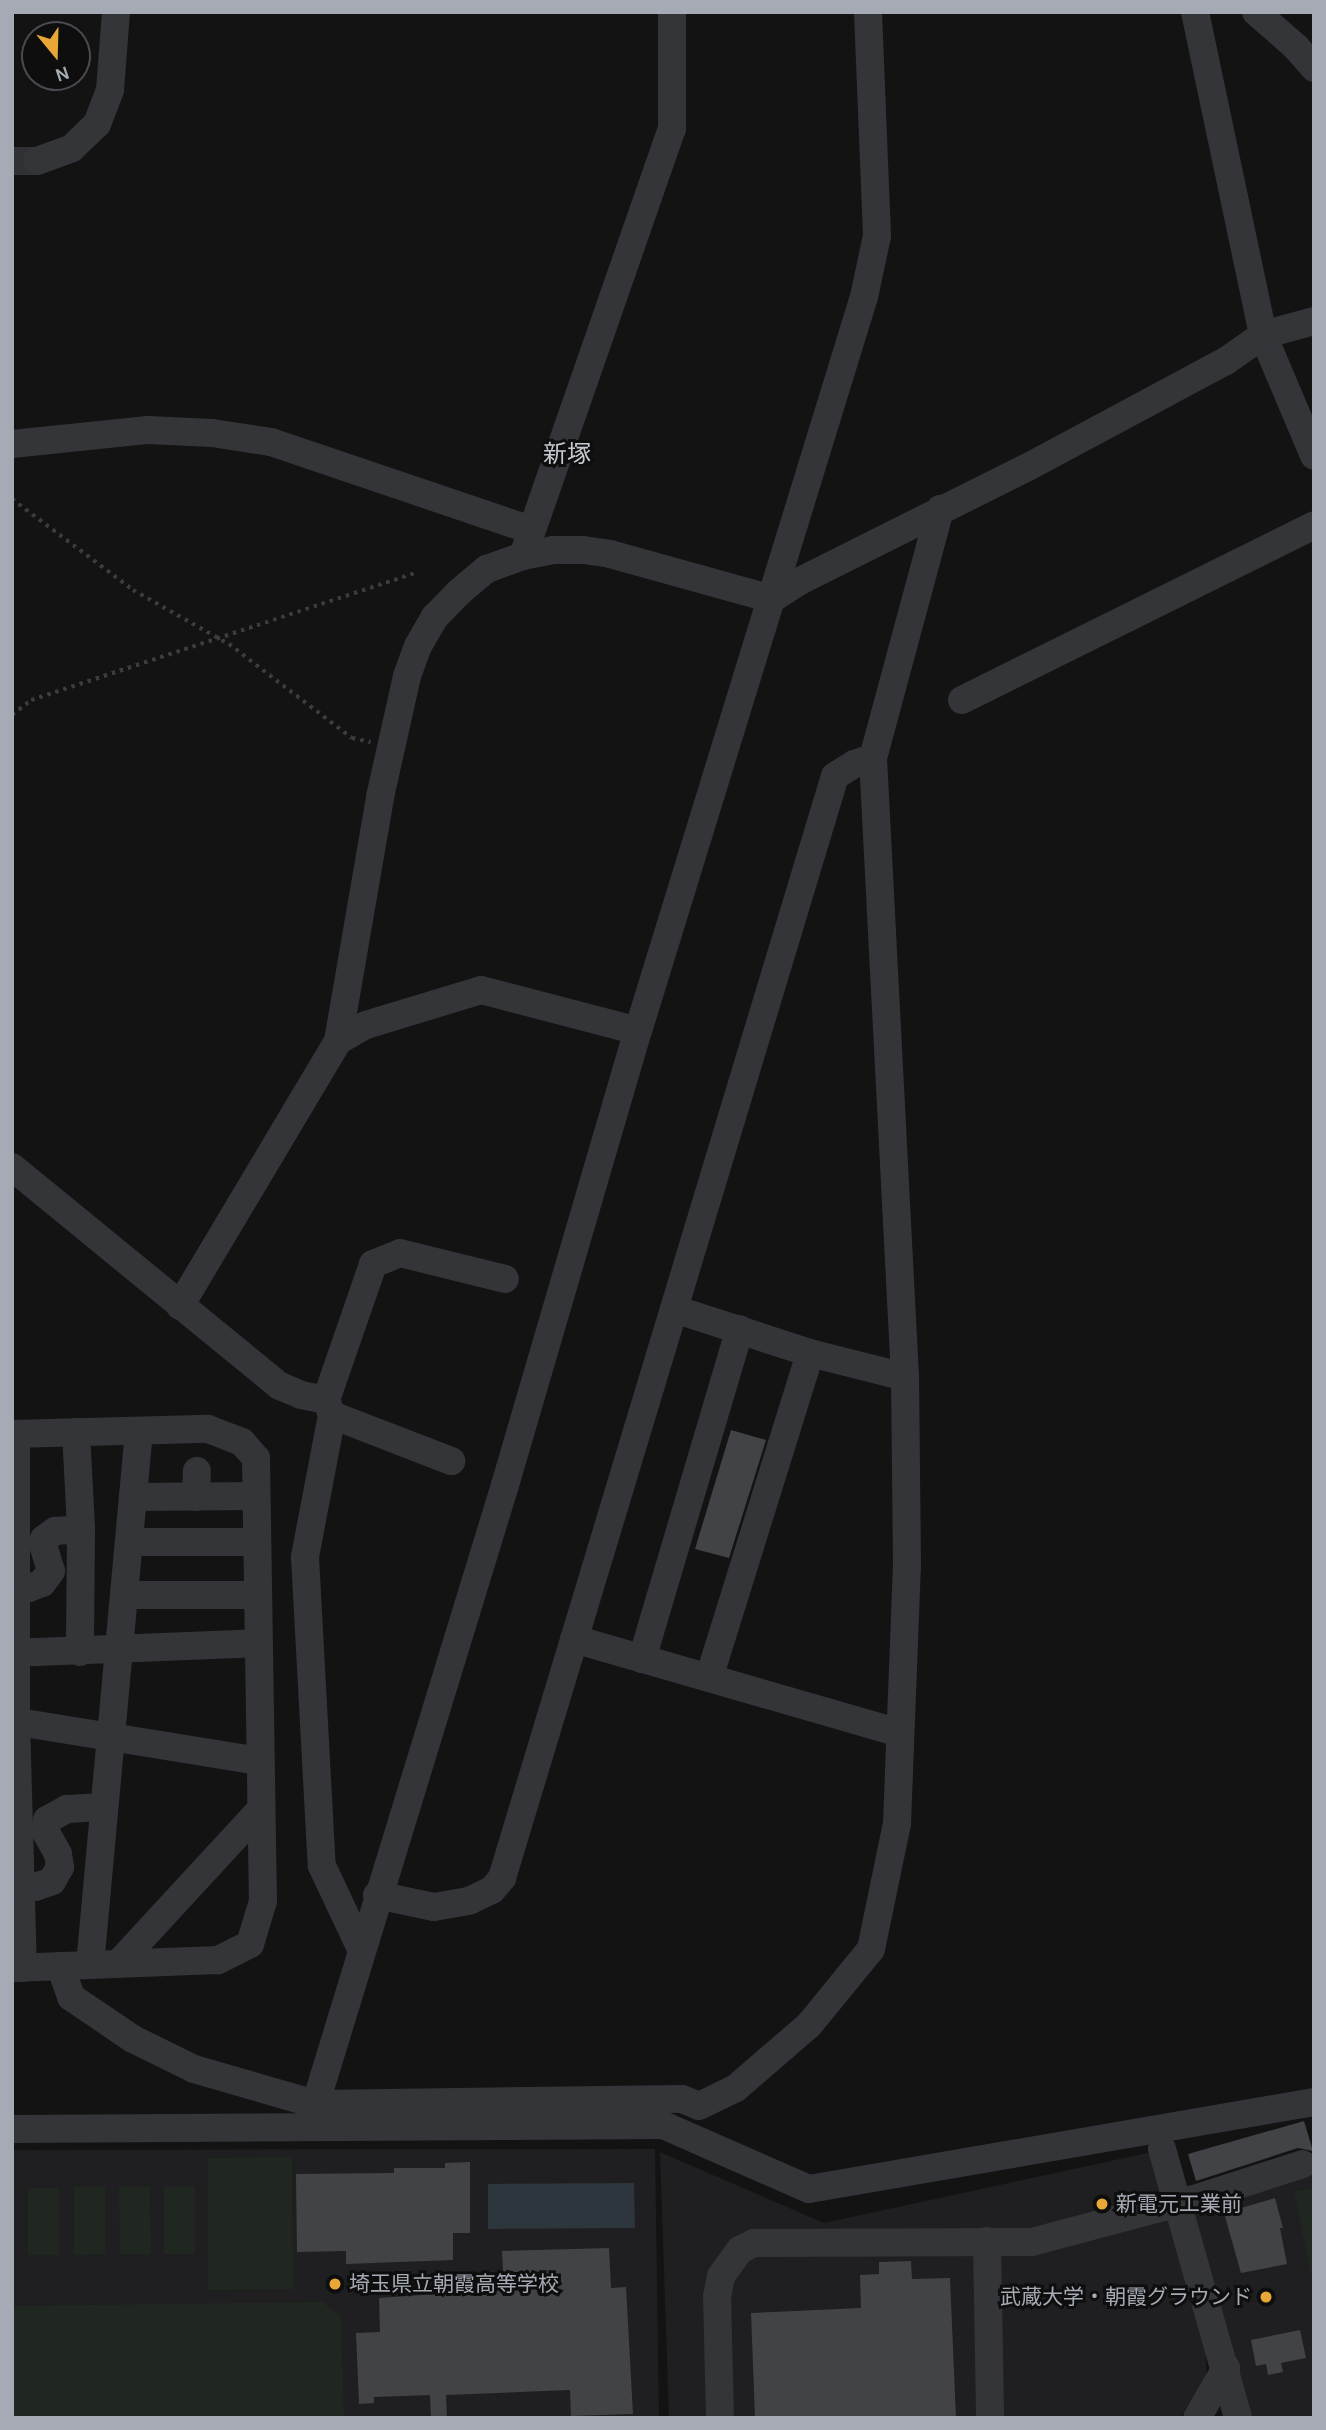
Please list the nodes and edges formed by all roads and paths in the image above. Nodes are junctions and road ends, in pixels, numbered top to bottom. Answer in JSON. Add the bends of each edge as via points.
{"nodes":[{"id":1,"x":117,"y":12,"type":"edge"},
{"id":2,"x":672,"y":12,"type":"edge"},
{"id":3,"x":868,"y":12,"type":"edge"},
{"id":4,"x":1195,"y":12,"type":"edge"},
{"id":5,"x":1256,"y":12,"type":"edge"},
{"id":6,"x":1314,"y":68,"type":"edge"},
{"id":7,"x":37,"y":161,"type":"tunnel mouth"},
{"id":8,"x":1314,"y":321,"type":"edge"},
{"id":9,"x":1263,"y":335,"type":"junction"},
{"id":10,"x":12,"y":444,"type":"edge"},
{"id":11,"x":1314,"y":456,"type":"edge"},
{"id":12,"x":12,"y":499,"type":"edge"},
{"id":13,"x":940,"y":509,"type":"junction"},
{"id":14,"x":1314,"y":525,"type":"edge"},
{"id":15,"x":527,"y":543,"type":"junction"},
{"id":16,"x":416,"y":573,"type":"dead end"},
{"id":17,"x":772,"y":599,"type":"junction"},
{"id":18,"x":218,"y":638,"type":"junction"},
{"id":19,"x":962,"y":700,"type":"dead end"},
{"id":20,"x":12,"y":715,"type":"edge"},
{"id":21,"x":392,"y":747,"type":"junction"},
{"id":22,"x":873,"y":758,"type":"junction"},
{"id":23,"x":638,"y":1031,"type":"junction"},
{"id":24,"x":338,"y":1041,"type":"junction"},
{"id":25,"x":12,"y":1167,"type":"edge"},
{"id":26,"x":505,"y":1279,"type":"dead end"},
{"id":27,"x":180,"y":1306,"type":"junction"},
{"id":28,"x":674,"y":1309,"type":"junction"},
{"id":29,"x":740,"y":1329,"type":"junction"},
{"id":30,"x":810,"y":1353,"type":"junction"},
{"id":31,"x":905,"y":1377,"type":"junction"},
{"id":32,"x":329,"y":1407,"type":"junction"},
{"id":33,"x":139,"y":1431,"type":"junction"},
{"id":34,"x":76,"y":1432,"type":"junction"},
{"id":35,"x":14,"y":1446,"type":"edge"},
{"id":36,"x":451,"y":1461,"type":"dead end"},
{"id":37,"x":256,"y":1496,"type":"junction"},
{"id":38,"x":133,"y":1497,"type":"junction"},
{"id":39,"x":14,"y":1520,"type":"edge"},
{"id":40,"x":82,"y":1529,"type":"junction"},
{"id":41,"x":196,"y":1532,"type":"junction"},
{"id":42,"x":129,"y":1542,"type":"junction"},
{"id":43,"x":257,"y":1542,"type":"junction"},
{"id":44,"x":15,"y":1586,"type":"edge"},
{"id":45,"x":124,"y":1594,"type":"junction"},
{"id":46,"x":258,"y":1595,"type":"junction"},
{"id":47,"x":574,"y":1639,"type":"junction"},
{"id":48,"x":258,"y":1643,"type":"junction"},
{"id":49,"x":119,"y":1650,"type":"junction"},
{"id":50,"x":80,"y":1651,"type":"junction"},
{"id":51,"x":15,"y":1653,"type":"edge"},
{"id":52,"x":642,"y":1659,"type":"junction"},
{"id":53,"x":709,"y":1678,"type":"junction"},
{"id":54,"x":14,"y":1733,"type":"edge"},
{"id":55,"x":900,"y":1733,"type":"junction"},
{"id":56,"x":111,"y":1736,"type":"junction"},
{"id":57,"x":260,"y":1761,"type":"junction"},
{"id":58,"x":104,"y":1807,"type":"junction"},
{"id":59,"x":261,"y":1809,"type":"junction"},
{"id":60,"x":16,"y":1849,"type":"edge"},
{"id":61,"x":20,"y":1887,"type":"junction"},
{"id":62,"x":377,"y":1895,"type":"junction"},
{"id":63,"x":361,"y":1949,"type":"junction"},
{"id":64,"x":118,"y":1964,"type":"junction"},
{"id":65,"x":90,"y":1965,"type":"junction"},
{"id":66,"x":60,"y":1966,"type":"junction"},
{"id":67,"x":18,"y":1968,"type":"edge"},
{"id":68,"x":1314,"y":2102,"type":"edge"},
{"id":69,"x":699,"y":2106,"type":"junction"},
{"id":70,"x":312,"y":2115,"type":"junction"},
{"id":71,"x":12,"y":2129,"type":"edge"},
{"id":72,"x":703,"y":2143,"type":"junction"},
{"id":73,"x":1162,"y":2149,"type":"dead end"},
{"id":74,"x":1303,"y":2164,"type":"dead end"},
{"id":75,"x":1178,"y":2204,"type":"junction"},
{"id":76,"x":986,"y":2241,"type":"junction"},
{"id":77,"x":1226,"y":2368,"type":"junction"},
{"id":78,"x":720,"y":2418,"type":"edge"},
{"id":79,"x":990,"y":2418,"type":"edge"},
{"id":80,"x":1197,"y":2418,"type":"edge"},
{"id":81,"x":1238,"y":2418,"type":"edge"}],
"edges":[{"from":1,"to":7,"type":"lane","via":[[110,90],[96,124],[72,148]]},
{"from":2,"to":15,"type":"lane","via":[[672,129]]},
{"from":3,"to":17,"type":"lane","via":[[877,236],[864,297]]},
{"from":4,"to":9,"type":"lane"},
{"from":5,"to":6,"type":"lane"},
{"from":8,"to":9,"type":"lane"},
{"from":9,"to":11,"type":"lane"},
{"from":9,"to":13,"type":"lane","via":[[1226,361]]},
{"from":10,"to":15,"type":"lane","via":[[148,430],[271,442]]},
{"from":12,"to":18,"type":"path","via":[[133,590]]},
{"from":13,"to":17,"type":"lane"},
{"from":13,"to":22,"type":"lane"},
{"from":14,"to":19,"type":"lane"},
{"from":15,"to":17,"type":"lane","via":[[553,550],[610,554]]},
{"from":15,"to":21,"type":"lane","via":[[487,569],[435,617],[407,676]]},
{"from":16,"to":18,"type":"path"},
{"from":17,"to":23,"type":"lane"},
{"from":18,"to":20,"type":"path","via":[[31,700]]},
{"from":18,"to":21,"type":"path","via":[[352,738]]},
{"from":21,"to":24,"type":"lane"},
{"from":22,"to":28,"type":"lane","via":[[835,776]]},
{"from":22,"to":31,"type":"lane"},
{"from":23,"to":24,"type":"lane","via":[[481,990],[366,1025]]},
{"from":23,"to":62,"type":"lane","via":[[505,1485]]},
{"from":24,"to":27,"type":"lane"},
{"from":25,"to":27,"type":"lane"},
{"from":26,"to":32,"type":"lane","via":[[400,1253],[373,1264]]},
{"from":27,"to":32,"type":"lane","via":[[280,1386]]},
{"from":28,"to":29,"type":"lane"},
{"from":28,"to":47,"type":"lane"},
{"from":29,"to":30,"type":"lane"},
{"from":29,"to":52,"type":"lane"},
{"from":30,"to":31,"type":"lane"},
{"from":30,"to":53,"type":"lane"},
{"from":31,"to":55,"type":"lane","via":[[907,1566]]},
{"from":32,"to":36,"type":"lane"},
{"from":32,"to":63,"type":"lane","via":[[305,1557],[322,1866]]},
{"from":33,"to":34,"type":"lane"},
{"from":33,"to":37,"type":"lane","via":[[208,1429],[242,1441],[256,1458]]},
{"from":33,"to":38,"type":"lane"},
{"from":34,"to":35,"type":"lane"},
{"from":34,"to":40,"type":"lane"},
{"from":35,"to":39,"type":"lane"},
{"from":37,"to":41,"type":"lane"},
{"from":37,"to":43,"type":"lane"},
{"from":38,"to":41,"type":"lane"},
{"from":38,"to":42,"type":"lane"},
{"from":39,"to":44,"type":"lane"},
{"from":40,"to":44,"type":"lane","via":[[55,1531],[44,1539],[51,1571],[42,1583],[29,1588]]},
{"from":40,"to":50,"type":"lane"},
{"from":41,"to":42,"type":"lane"},
{"from":41,"to":43,"type":"lane"},
{"from":41,"to":45,"type":"lane"},
{"from":41,"to":46,"type":"lane"},
{"from":42,"to":45,"type":"lane"},
{"from":43,"to":46,"type":"lane"},
{"from":44,"to":51,"type":"lane"},
{"from":45,"to":49,"type":"lane"},
{"from":46,"to":48,"type":"lane"},
{"from":47,"to":52,"type":"lane"},
{"from":47,"to":62,"type":"lane","via":[[502,1878],[492,1890],[469,1900],[434,1907]]},
{"from":48,"to":49,"type":"lane"},
{"from":48,"to":57,"type":"lane"},
{"from":49,"to":50,"type":"lane"},
{"from":49,"to":56,"type":"lane"},
{"from":50,"to":51,"type":"lane"},
{"from":51,"to":54,"type":"lane"},
{"from":52,"to":53,"type":"lane"},
{"from":53,"to":55,"type":"lane"},
{"from":54,"to":56,"type":"lane"},
{"from":54,"to":60,"type":"lane"},
{"from":55,"to":69,"type":"lane","via":[[897,1824],[871,1949],[809,2025],[736,2088]]},
{"from":56,"to":57,"type":"lane"},
{"from":56,"to":58,"type":"lane"},
{"from":57,"to":59,"type":"lane"},
{"from":58,"to":61,"type":"lane","via":[[66,1809],[47,1820],[46,1832],[60,1867],[52,1881]]},
{"from":58,"to":65,"type":"lane"},
{"from":59,"to":64,"type":"lane"},
{"from":59,"to":64,"type":"lane","via":[[262,1900],[250,1944],[218,1961]]},
{"from":60,"to":61,"type":"lane"},
{"from":61,"to":67,"type":"lane"},
{"from":62,"to":63,"type":"lane"},
{"from":63,"to":70,"type":"lane"},
{"from":64,"to":65,"type":"lane"},
{"from":65,"to":66,"type":"lane"},
{"from":66,"to":67,"type":"lane"},
{"from":66,"to":70,"type":"lane","via":[[71,1997],[133,2039],[194,2069]]},
{"from":68,"to":72,"type":"lane","via":[[809,2189]]},
{"from":69,"to":70,"type":"lane","via":[[682,2099]]},
{"from":69,"to":72,"type":"lane"},
{"from":70,"to":71,"type":"lane"},
{"from":70,"to":72,"type":"lane","via":[[663,2125]]},
{"from":73,"to":75,"type":"lane"},
{"from":74,"to":75,"type":"lane"},
{"from":75,"to":76,"type":"lane","via":[[1032,2242]]},
{"from":75,"to":77,"type":"lane"},
{"from":76,"to":78,"type":"lane","via":[[754,2244],[740,2250],[721,2276],[718,2297]]},
{"from":76,"to":79,"type":"lane"},
{"from":77,"to":80,"type":"lane"},
{"from":77,"to":81,"type":"lane"}]}
